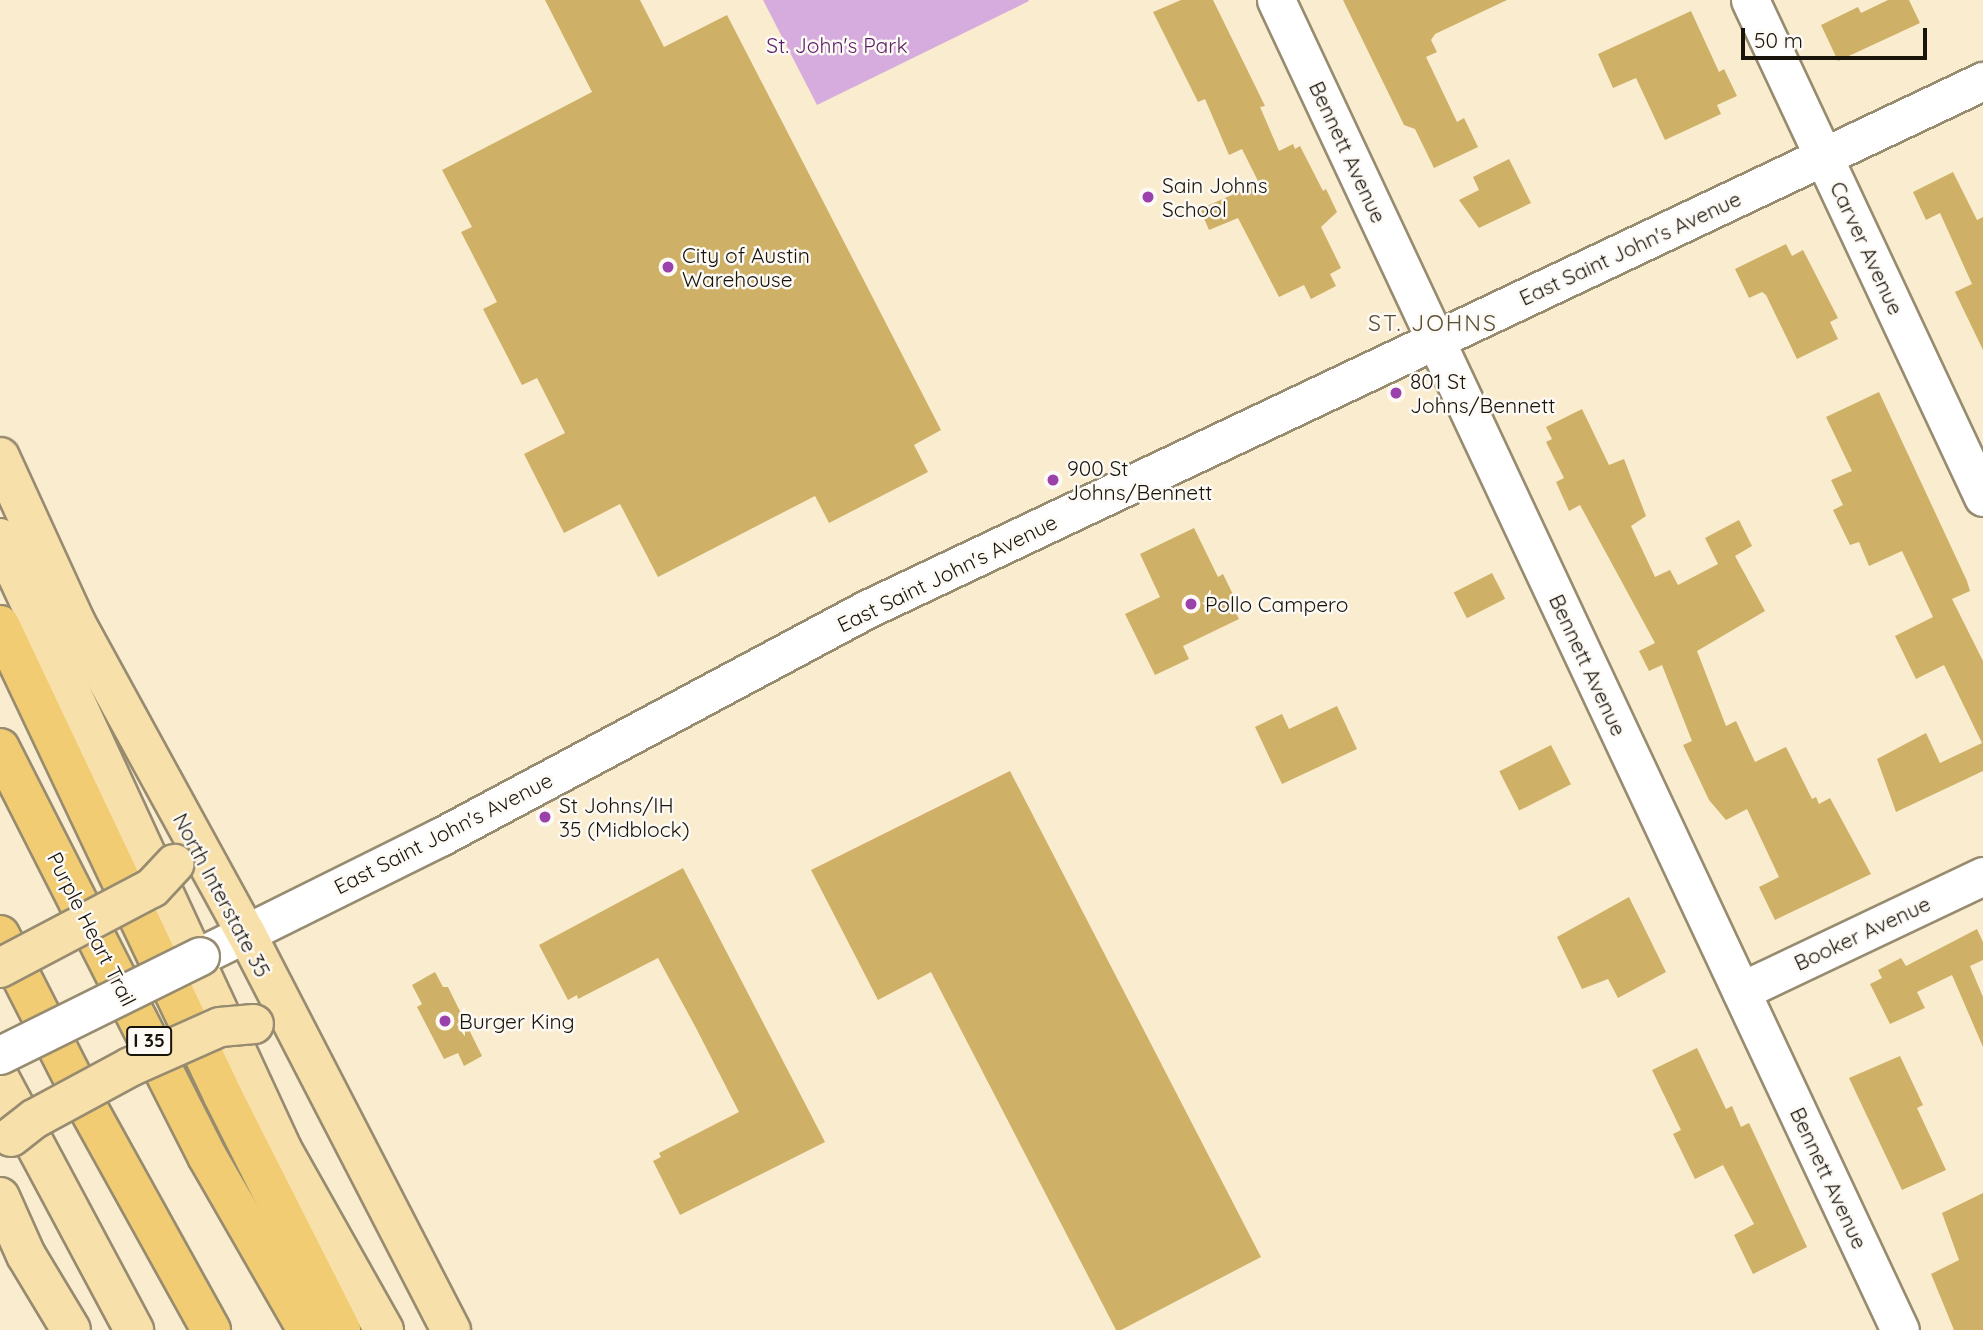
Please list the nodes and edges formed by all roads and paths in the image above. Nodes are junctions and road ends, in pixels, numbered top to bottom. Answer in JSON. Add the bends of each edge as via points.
{"nodes":[{"id":1,"x":1276,"y":0,"type":"edge"},
{"id":2,"x":1750,"y":0,"type":"edge"},
{"id":3,"x":1983,"y":81,"type":"edge"},
{"id":4,"x":1824,"y":157,"type":"junction"},
{"id":5,"x":1436,"y":340,"type":"junction"},
{"id":6,"x":0,"y":457,"type":"edge"},
{"id":7,"x":1983,"y":497,"type":"edge"},
{"id":8,"x":0,"y":538,"type":"edge"},
{"id":9,"x":0,"y":625,"type":"edge"},
{"id":10,"x":0,"y":748,"type":"edge"},
{"id":11,"x":185,"y":826,"type":"junction"},
{"id":12,"x":1983,"y":876,"type":"edge"},
{"id":13,"x":246,"y":933,"type":"junction"},
{"id":14,"x":0,"y":935,"type":"edge"},
{"id":15,"x":0,"y":968,"type":"edge"},
{"id":16,"x":1741,"y":991,"type":"junction"},
{"id":17,"x":306,"y":1052,"type":"junction"},
{"id":18,"x":0,"y":1055,"type":"edge"},
{"id":19,"x":0,"y":1079,"type":"edge"},
{"id":20,"x":6,"y":1147,"type":"edge"},
{"id":21,"x":0,"y":1197,"type":"edge"},
{"id":22,"x":71,"y":1330,"type":"edge"},
{"id":23,"x":134,"y":1330,"type":"edge"},
{"id":24,"x":211,"y":1330,"type":"edge"},
{"id":25,"x":307,"y":1330,"type":"edge"},
{"id":26,"x":341,"y":1330,"type":"edge"},
{"id":27,"x":384,"y":1330,"type":"edge"},
{"id":28,"x":452,"y":1330,"type":"edge"},
{"id":29,"x":1900,"y":1330,"type":"edge"}],
"edges":[{"from":1,"to":5,"type":"street","name":"Bennett Avenue"},
{"from":2,"to":4,"type":"street","name":"Carver Avenue"},
{"from":3,"to":4,"type":"street","name":"East Saint John's Avenue"},
{"from":4,"to":5,"type":"street","name":"East Saint John's Avenue"},
{"from":4,"to":7,"type":"street","name":"Carver Avenue"},
{"from":5,"to":13,"type":"street","name":"East Saint John's Avenue","via":[[867,609],[440,837]]},
{"from":5,"to":16,"type":"street","name":"Bennett Avenue"},
{"from":6,"to":11,"type":"main road","name":"North Interstate 35","via":[[76,623]]},
{"from":8,"to":27,"type":"main road","via":[[282,1149]]},
{"from":9,"to":26,"type":"highway","via":[[223,1096]]},
{"from":10,"to":25,"type":"highway","name":"Purple Heart Trail","number":"I 35","via":[[207,1156]]},
{"from":11,"to":13,"type":"main road","name":"North Interstate 35"},
{"from":11,"to":15,"type":"main road","bridge":true,"via":[[174,864],[152,888]]},
{"from":12,"to":16,"type":"street","name":"Booker Avenue"},
{"from":13,"to":17,"type":"main road","name":"North Interstate 35"},
{"from":13,"to":18,"type":"street","name":"East Saint John's Avenue","bridge":true},
{"from":14,"to":24,"type":"highway","via":[[88,1108]]},
{"from":16,"to":29,"type":"street","name":"Bennett Avenue"},
{"from":17,"to":20,"type":"main road","bridge":true,"via":[[254,1024],[220,1027],[34,1119]]},
{"from":17,"to":28,"type":"main road","name":"North Interstate 35"},
{"from":19,"to":23,"type":"main road"},
{"from":21,"to":22,"type":"main road","via":[[26,1255]]}]}
